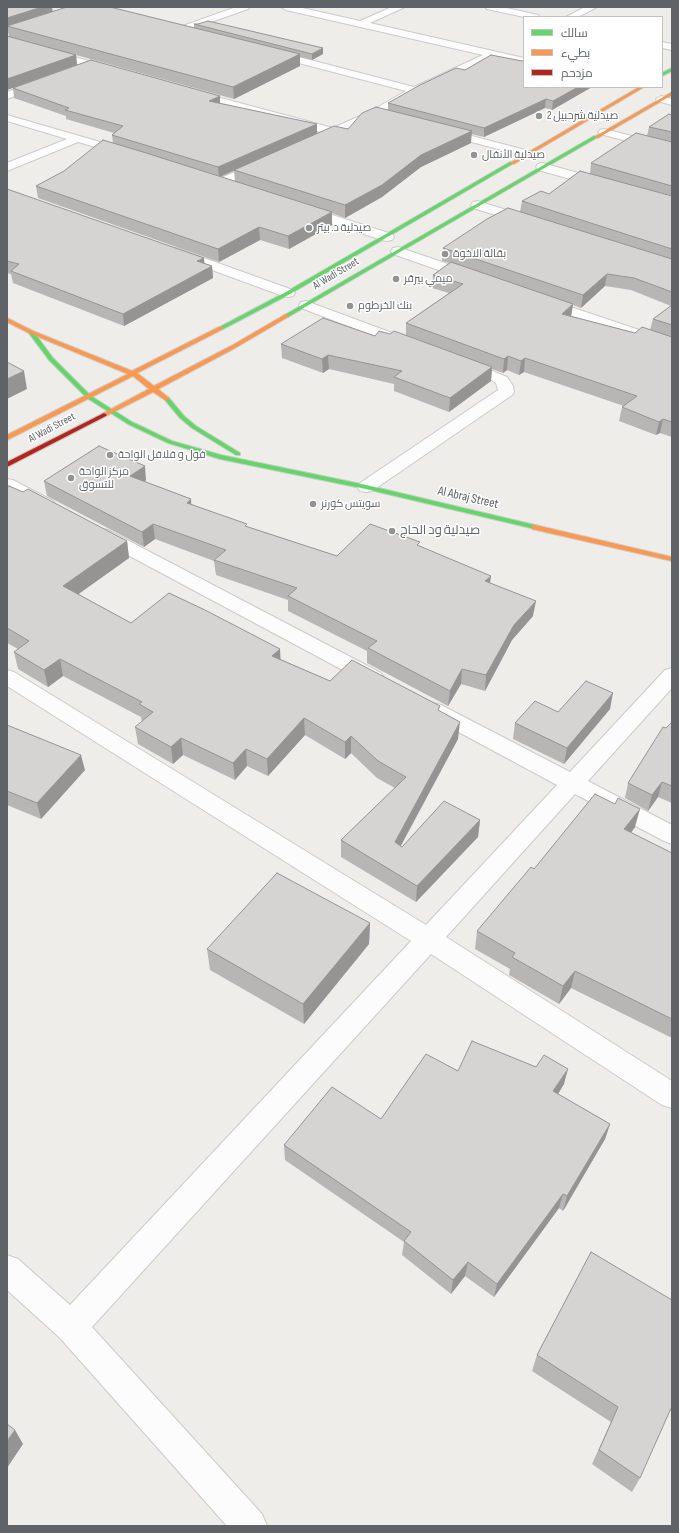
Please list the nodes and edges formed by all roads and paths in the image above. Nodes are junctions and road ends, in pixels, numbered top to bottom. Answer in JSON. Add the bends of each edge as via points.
{"nodes":[{"id":1,"x":245,"y":7,"type":"edge"},
{"id":2,"x":286,"y":7,"type":"edge"},
{"id":3,"x":400,"y":7,"type":"edge"},
{"id":4,"x":490,"y":7,"type":"edge"},
{"id":5,"x":592,"y":7,"type":"edge"},
{"id":6,"x":530,"y":16,"type":"edge"},
{"id":7,"x":573,"y":16,"type":"edge"},
{"id":8,"x":361,"y":24,"type":"junction"},
{"id":9,"x":195,"y":34,"type":"edge"},
{"id":10,"x":7,"y":41,"type":"edge"},
{"id":11,"x":263,"y":51,"type":"edge"},
{"id":12,"x":493,"y":54,"type":"junction"},
{"id":13,"x":523,"y":61,"type":"edge"},
{"id":14,"x":91,"y":65,"type":"junction"},
{"id":15,"x":672,"y":69,"type":"edge"},
{"id":16,"x":77,"y":70,"type":"edge"},
{"id":17,"x":122,"y":73,"type":"edge"},
{"id":18,"x":663,"y":74,"type":"edge"},
{"id":19,"x":49,"y":80,"type":"edge"},
{"id":20,"x":636,"y":88,"type":"edge"},
{"id":21,"x":182,"y":90,"type":"edge"},
{"id":22,"x":415,"y":90,"type":"junction"},
{"id":23,"x":672,"y":93,"type":"edge"},
{"id":24,"x":7,"y":96,"type":"edge"},
{"id":25,"x":661,"y":99,"type":"junction"},
{"id":26,"x":672,"y":102,"type":"edge"},
{"id":27,"x":375,"y":113,"type":"junction"},
{"id":28,"x":390,"y":117,"type":"edge"},
{"id":29,"x":7,"y":118,"type":"edge"},
{"id":30,"x":429,"y":127,"type":"edge"},
{"id":31,"x":334,"y":132,"type":"junction"},
{"id":32,"x":604,"y":132,"type":"junction"},
{"id":33,"x":77,"y":139,"type":"junction"},
{"id":34,"x":313,"y":142,"type":"edge"},
{"id":35,"x":672,"y":150,"type":"edge"},
{"id":36,"x":529,"y":154,"type":"junction"},
{"id":37,"x":136,"y":156,"type":"edge"},
{"id":38,"x":270,"y":161,"type":"edge"},
{"id":39,"x":7,"y":167,"type":"edge"},
{"id":40,"x":542,"y":167,"type":"junction"},
{"id":41,"x":206,"y":178,"type":"edge"},
{"id":42,"x":220,"y":183,"type":"junction"},
{"id":43,"x":611,"y":187,"type":"edge"},
{"id":44,"x":235,"y":188,"type":"edge"},
{"id":45,"x":477,"y":205,"type":"junction"},
{"id":46,"x":296,"y":207,"type":"edge"},
{"id":47,"x":537,"y":224,"type":"edge"},
{"id":48,"x":387,"y":237,"type":"junction"},
{"id":49,"x":164,"y":248,"type":"edge"},
{"id":50,"x":398,"y":251,"type":"junction"},
{"id":51,"x":487,"y":282,"type":"edge"},
{"id":52,"x":288,"y":293,"type":"junction"},
{"id":53,"x":531,"y":297,"type":"edge"},
{"id":54,"x":306,"y":305,"type":"junction"},
{"id":55,"x":7,"y":320,"type":"edge"},
{"id":56,"x":31,"y":332,"type":"junction"},
{"id":57,"x":672,"y":346,"type":"edge"},
{"id":58,"x":422,"y":349,"type":"edge"},
{"id":59,"x":452,"y":360,"type":"edge"},
{"id":60,"x":134,"y":374,"type":"junction"},
{"id":61,"x":156,"y":388,"type":"junction"},
{"id":62,"x":89,"y":397,"type":"junction"},
{"id":63,"x":110,"y":411,"type":"junction"},
{"id":64,"x":7,"y":438,"type":"edge"},
{"id":65,"x":7,"y":465,"type":"edge"},
{"id":66,"x":258,"y":466,"type":"junction"},
{"id":67,"x":7,"y":484,"type":"edge"},
{"id":68,"x":366,"y":487,"type":"junction"},
{"id":69,"x":64,"y":514,"type":"edge"},
{"id":70,"x":85,"y":525,"type":"edge"},
{"id":71,"x":672,"y":559,"type":"edge"},
{"id":72,"x":672,"y":675,"type":"edge"},
{"id":73,"x":7,"y":677,"type":"edge"},
{"id":74,"x":388,"y":686,"type":"edge"},
{"id":75,"x":417,"y":701,"type":"edge"},
{"id":76,"x":572,"y":783,"type":"junction"},
{"id":77,"x":672,"y":835,"type":"edge"},
{"id":78,"x":428,"y":939,"type":"junction"},
{"id":79,"x":672,"y":1096,"type":"edge"},
{"id":80,"x":7,"y":1270,"type":"edge"},
{"id":81,"x":71,"y":1327,"type":"junction"},
{"id":82,"x":250,"y":1526,"type":"edge"}],
"edges":[{"from":1,"to":9,"type":"street","via":[[176,29]]},
{"from":2,"to":8,"type":"street"},
{"from":3,"to":8,"type":"street"},
{"from":4,"to":6,"type":"street"},
{"from":5,"to":7,"type":"street"},
{"from":8,"to":12,"type":"street"},
{"from":10,"to":14,"type":"street"},
{"from":11,"to":22,"type":"street"},
{"from":12,"to":13,"type":"street"},
{"from":12,"to":22,"type":"street"},
{"from":14,"to":16,"type":"street"},
{"from":14,"to":17,"type":"street"},
{"from":15,"to":18,"type":"main road"},
{"from":19,"to":24,"type":"street"},
{"from":20,"to":36,"type":"main road","name":"Al Wadi Street"},
{"from":21,"to":31,"type":"street"},
{"from":22,"to":27,"type":"street"},
{"from":23,"to":25,"type":"main road","name":"Al Wadi Street"},
{"from":25,"to":26,"type":"street"},
{"from":25,"to":32,"type":"main road","name":"Al Wadi Street"},
{"from":27,"to":28,"type":"street"},
{"from":27,"to":31,"type":"street"},
{"from":29,"to":33,"type":"street"},
{"from":30,"to":36,"type":"street"},
{"from":31,"to":34,"type":"street"},
{"from":32,"to":35,"type":"street"},
{"from":32,"to":40,"type":"main road","name":"Al Wadi Street"},
{"from":33,"to":37,"type":"street"},
{"from":33,"to":39,"type":"street"},
{"from":36,"to":48,"type":"main road","name":"Al Wadi Street"},
{"from":38,"to":42,"type":"street"},
{"from":40,"to":43,"type":"street"},
{"from":40,"to":45,"type":"main road","name":"Al Wadi Street"},
{"from":41,"to":42,"type":"street"},
{"from":42,"to":44,"type":"street"},
{"from":45,"to":47,"type":"street"},
{"from":45,"to":50,"type":"main road","name":"Al Wadi Street"},
{"from":46,"to":48,"type":"street"},
{"from":48,"to":52,"type":"main road","name":"Al Wadi Street"},
{"from":49,"to":52,"type":"street"},
{"from":50,"to":51,"type":"street"},
{"from":50,"to":54,"type":"main road","name":"Al Wadi Street"},
{"from":52,"to":60,"type":"main road","name":"Al Wadi Street"},
{"from":53,"to":57,"type":"street"},
{"from":54,"to":58,"type":"street"},
{"from":54,"to":61,"type":"main road","name":"Al Wadi Street"},
{"from":55,"to":56,"type":"main road"},
{"from":56,"to":60,"type":"main road"},
{"from":56,"to":62,"type":"main road","name":"Al Abraj Street","via":[[51,359]]},
{"from":59,"to":68,"type":"street","via":[[502,380],[506,392]]},
{"from":60,"to":61,"type":"main road"},
{"from":60,"to":62,"type":"main road","name":"Al Wadi Street"},
{"from":61,"to":63,"type":"main road","name":"Al Wadi Street"},
{"from":61,"to":66,"type":"main road","via":[[194,427]]},
{"from":62,"to":63,"type":"main road","name":"Al Abraj Street"},
{"from":62,"to":64,"type":"main road","name":"Al Wadi Street"},
{"from":63,"to":65,"type":"main road","name":"Al Wadi Street"},
{"from":63,"to":66,"type":"main road","name":"Al Abraj Street","via":[[148,433],[170,442]]},
{"from":66,"to":68,"type":"main road","name":"Al Abraj Street"},
{"from":67,"to":69,"type":"street"},
{"from":68,"to":71,"type":"main road","name":"Al Abraj Street"},
{"from":70,"to":74,"type":"street"},
{"from":72,"to":76,"type":"street"},
{"from":73,"to":78,"type":"street"},
{"from":75,"to":76,"type":"street"},
{"from":76,"to":77,"type":"street"},
{"from":76,"to":78,"type":"street"},
{"from":78,"to":79,"type":"street"},
{"from":78,"to":81,"type":"street"},
{"from":80,"to":81,"type":"street"},
{"from":81,"to":82,"type":"street"}]}
